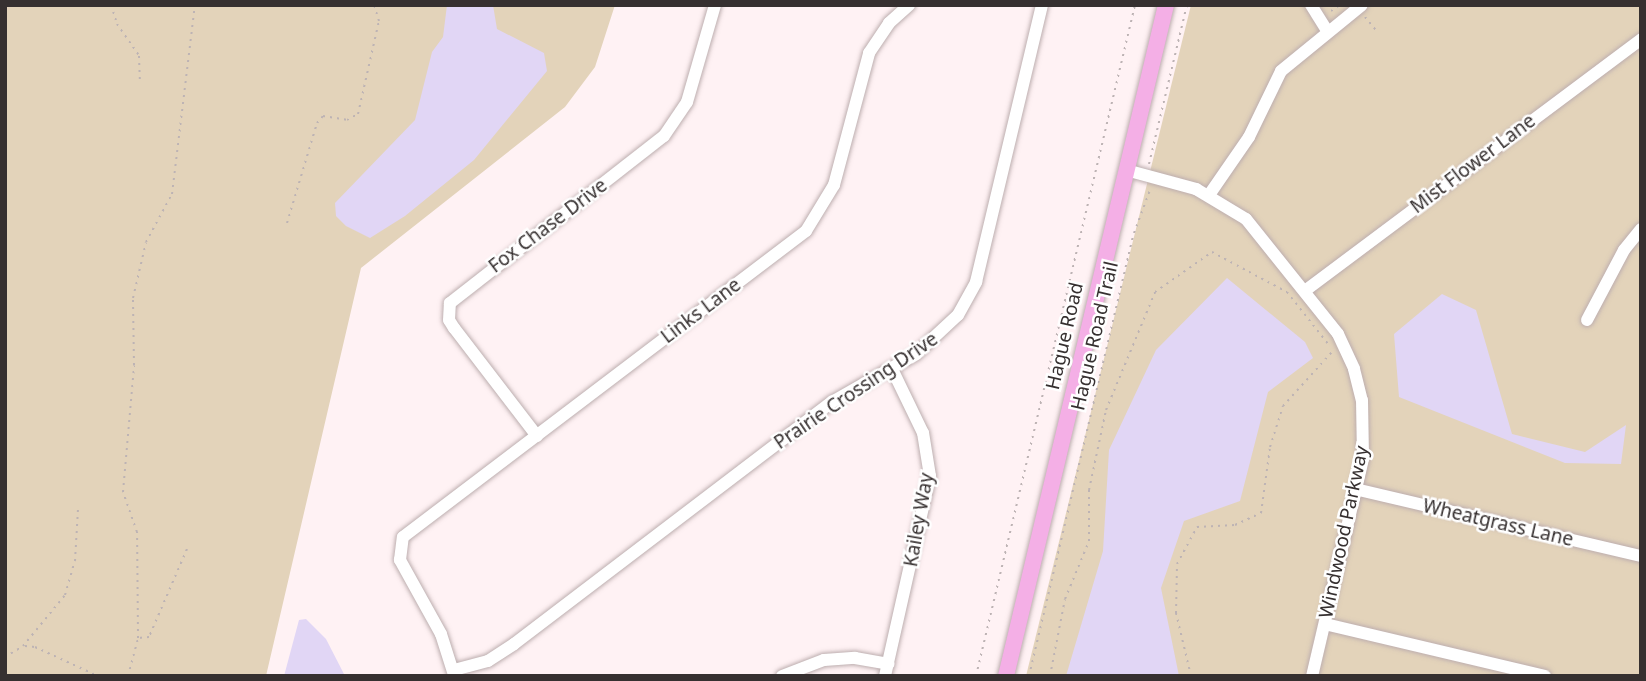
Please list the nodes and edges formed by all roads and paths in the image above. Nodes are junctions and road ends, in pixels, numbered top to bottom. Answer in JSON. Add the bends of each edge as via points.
{"nodes":[{"id":1,"x":111,"y":5,"type":"edge"},
{"id":2,"x":195,"y":5,"type":"edge"},
{"id":3,"x":374,"y":5,"type":"edge"},
{"id":4,"x":715,"y":5,"type":"edge"},
{"id":5,"x":909,"y":5,"type":"edge"},
{"id":6,"x":1042,"y":5,"type":"edge"},
{"id":7,"x":1135,"y":5,"type":"edge"},
{"id":8,"x":1166,"y":5,"type":"edge"},
{"id":9,"x":1187,"y":5,"type":"edge"},
{"id":10,"x":1311,"y":5,"type":"edge"},
{"id":11,"x":1340,"y":5,"type":"edge"},
{"id":12,"x":1360,"y":7,"type":"edge"},
{"id":13,"x":1329,"y":13,"type":"dead end"},
{"id":14,"x":1376,"y":30,"type":"dead end"},
{"id":15,"x":1327,"y":31,"type":"junction"},
{"id":16,"x":1641,"y":39,"type":"edge"},
{"id":17,"x":140,"y":84,"type":"dead end"},
{"id":18,"x":1126,"y":170,"type":"junction"},
{"id":19,"x":1147,"y":176,"type":"junction"},
{"id":20,"x":1209,"y":195,"type":"junction"},
{"id":21,"x":287,"y":223,"type":"dead end"},
{"id":22,"x":1641,"y":229,"type":"edge"},
{"id":23,"x":1306,"y":290,"type":"junction"},
{"id":24,"x":1587,"y":320,"type":"dead end"},
{"id":25,"x":892,"y":369,"type":"junction"},
{"id":26,"x":537,"y":436,"type":"junction"},
{"id":27,"x":1355,"y":489,"type":"junction"},
{"id":28,"x":78,"y":509,"type":"dead end"},
{"id":29,"x":187,"y":549,"type":"dead end"},
{"id":30,"x":1641,"y":556,"type":"edge"},
{"id":31,"x":1325,"y":624,"type":"junction"},
{"id":32,"x":138,"y":638,"type":"junction"},
{"id":33,"x":23,"y":646,"type":"junction"},
{"id":34,"x":5,"y":657,"type":"edge"},
{"id":35,"x":887,"y":670,"type":"edge"},
{"id":36,"x":454,"y":673,"type":"edge"},
{"id":37,"x":98,"y":676,"type":"edge"},
{"id":38,"x":128,"y":676,"type":"edge"},
{"id":39,"x":782,"y":676,"type":"edge"},
{"id":40,"x":976,"y":676,"type":"edge"},
{"id":41,"x":1006,"y":676,"type":"edge"},
{"id":42,"x":1030,"y":676,"type":"edge"},
{"id":43,"x":1050,"y":676,"type":"edge"},
{"id":44,"x":1191,"y":676,"type":"edge"},
{"id":45,"x":1312,"y":676,"type":"edge"},
{"id":46,"x":1545,"y":676,"type":"edge"}],
"edges":[{"from":1,"to":17,"type":"path","via":[[117,24],[139,56]]},
{"from":2,"to":32,"type":"path","via":[[172,194],[146,242],[133,298],[134,365],[123,492],[136,532]]},
{"from":3,"to":21,"type":"path","via":[[379,21],[358,114],[347,120],[323,116],[317,123]]},
{"from":4,"to":26,"type":"street","name":"Fox Chase Drive","via":[[693,85],[664,136],[450,303],[454,328]]},
{"from":5,"to":26,"type":"street","name":"Links Lane","via":[[889,23],[869,53],[834,186],[806,231]]},
{"from":6,"to":25,"type":"street","name":"Prairie Crossing Drive","via":[[976,282],[946,329]]},
{"from":7,"to":40,"type":"path","name":"Hague Road Trail"},
{"from":8,"to":18,"type":"main road","name":"Hague Road"},
{"from":9,"to":19,"type":"path","name":"Hague Road Trail"},
{"from":10,"to":15,"type":"street"},
{"from":11,"to":13,"type":"path"},
{"from":12,"to":14,"type":"path"},
{"from":12,"to":15,"type":"street"},
{"from":15,"to":20,"type":"street","via":[[1281,71],[1249,137]]},
{"from":16,"to":23,"type":"street","name":"Mist Flower Lane"},
{"from":18,"to":19,"type":"street","name":"Windwood Parkway"},
{"from":18,"to":41,"type":"main road","name":"Hague Road"},
{"from":19,"to":20,"type":"street","name":"Windwood Parkway"},
{"from":19,"to":42,"type":"path","name":"Hague Road Trail","via":[[1151,196],[1134,233]]},
{"from":20,"to":23,"type":"street","name":"Windwood Parkway","via":[[1246,219]]},
{"from":22,"to":24,"type":"street","via":[[1624,250]]},
{"from":23,"to":27,"type":"street","name":"Windwood Parkway","via":[[1338,334],[1359,384],[1364,439]]},
{"from":25,"to":35,"type":"street","name":"Kailey Way","via":[[923,433],[930,476]]},
{"from":25,"to":36,"type":"street","name":"Prairie Crossing Drive","via":[[832,402],[507,649]]},
{"from":26,"to":36,"type":"street","name":"Links Lane","via":[[403,537],[398,548],[403,568],[441,634]]},
{"from":27,"to":30,"type":"street","name":"Wheatgrass Lane"},
{"from":27,"to":31,"type":"street","name":"Windwood Parkway"},
{"from":28,"to":33,"type":"path","via":[[72,580]]},
{"from":29,"to":32,"type":"path","via":[[149,637]]},
{"from":31,"to":45,"type":"street","name":"Windwood Parkway"},
{"from":31,"to":46,"type":"street"},
{"from":32,"to":38,"type":"path"},
{"from":33,"to":34,"type":"path"},
{"from":33,"to":37,"type":"path","via":[[35,647]]},
{"from":35,"to":39,"type":"street","via":[[855,658],[824,660]]},
{"from":43,"to":44,"type":"path","via":[[1065,599],[1089,541],[1088,491],[1106,410],[1155,292],[1212,252],[1287,292],[1333,351],[1283,406],[1270,447],[1261,513],[1235,525],[1197,527],[1177,564],[1176,613]]}]}
